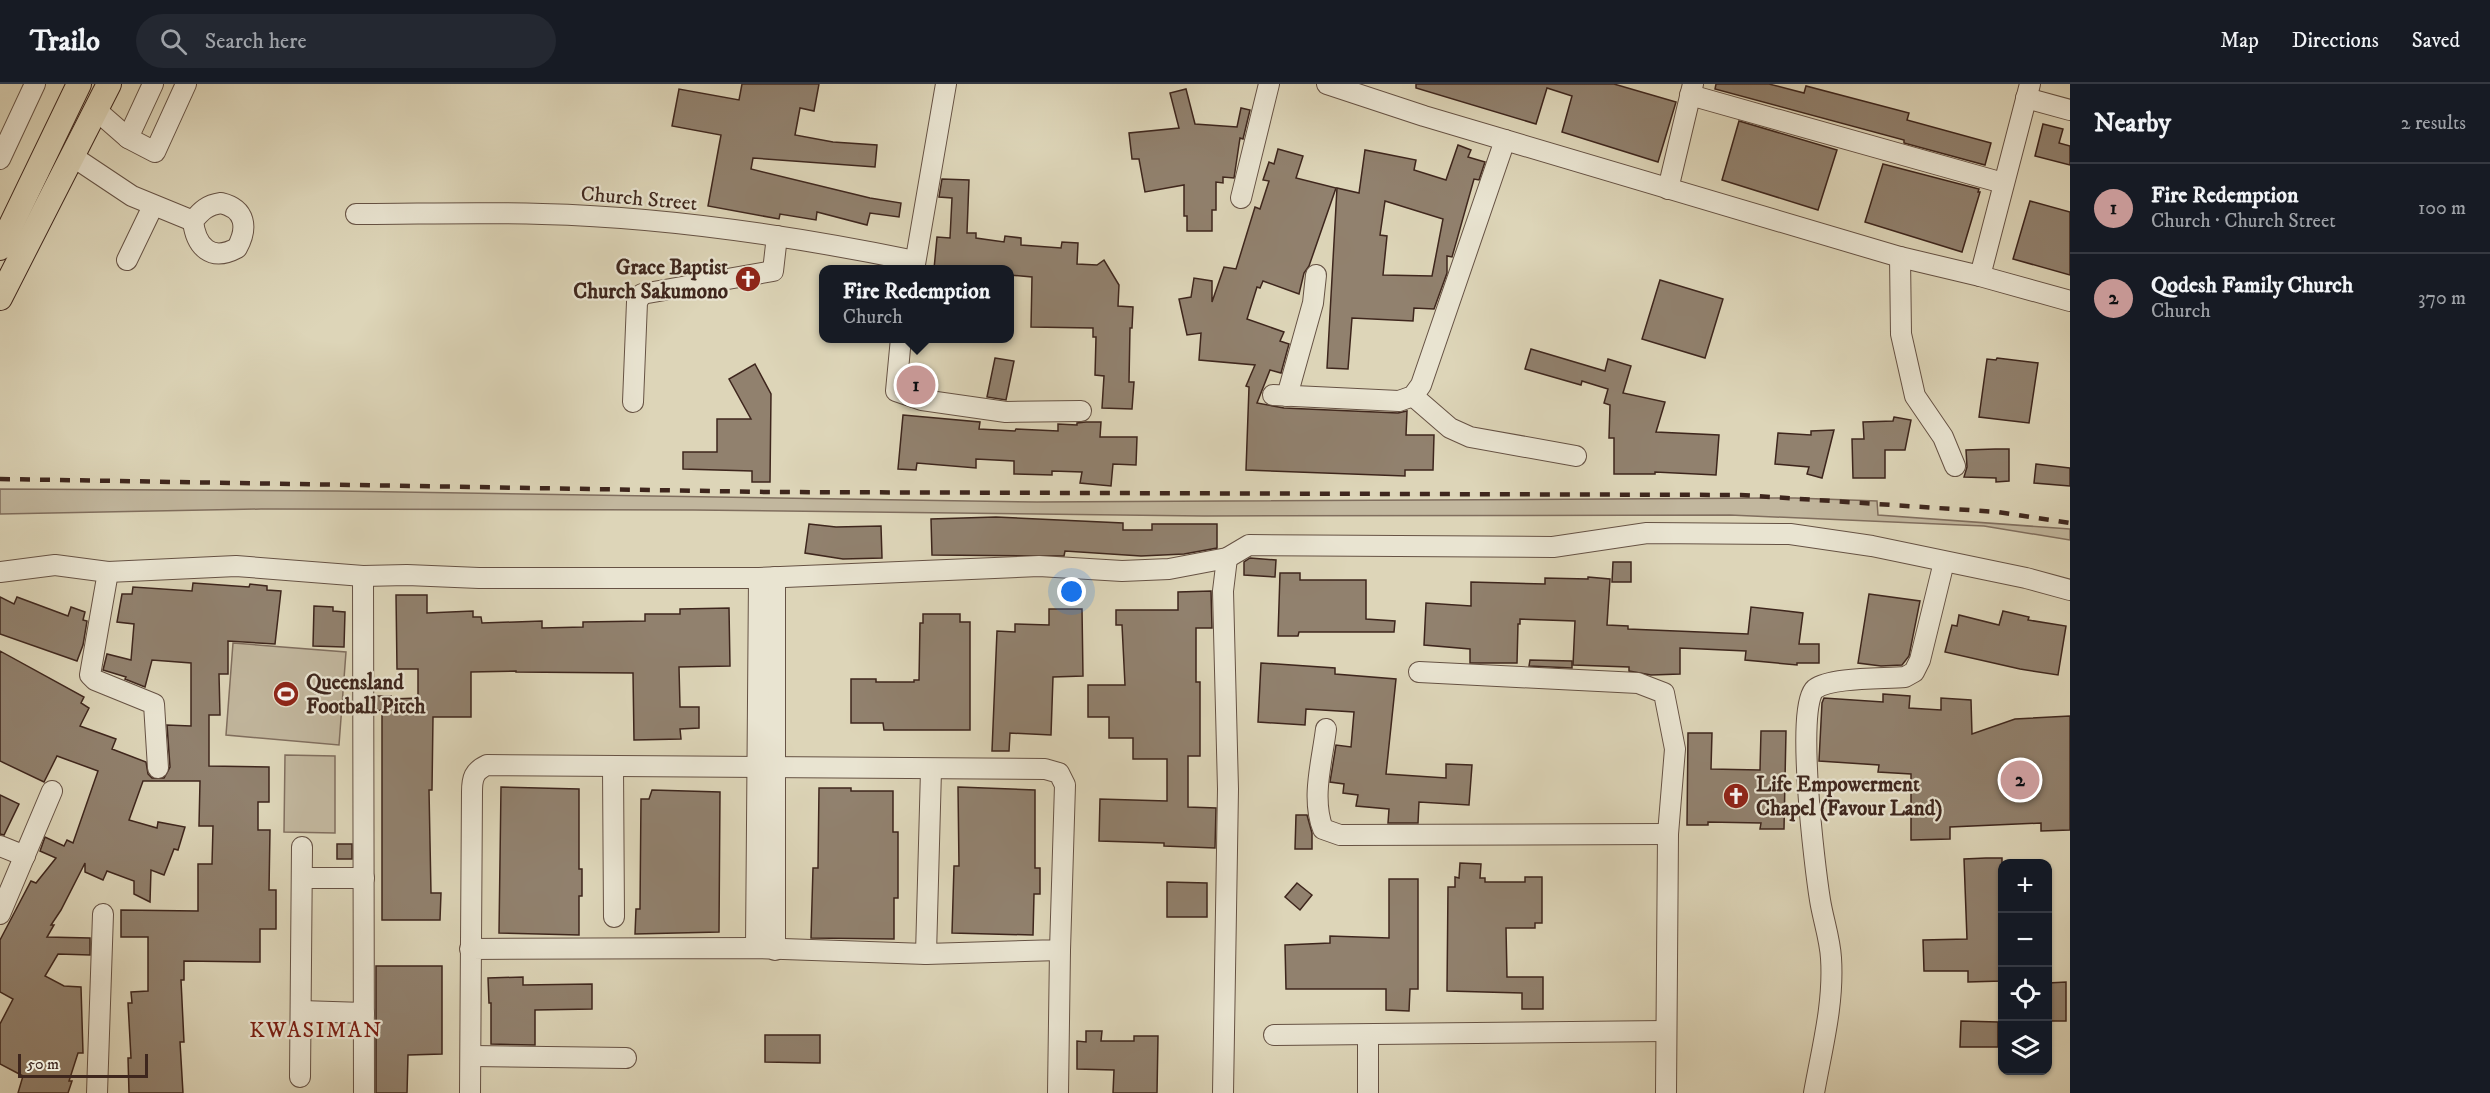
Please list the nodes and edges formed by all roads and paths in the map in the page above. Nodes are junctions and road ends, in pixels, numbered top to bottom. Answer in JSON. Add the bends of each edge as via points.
{"nodes":[{"id":1,"x":35,"y":84,"type":"edge"},
{"id":2,"x":79,"y":84,"type":"edge"},
{"id":3,"x":109,"y":84,"type":"edge"},
{"id":4,"x":153,"y":84,"type":"edge"},
{"id":5,"x":186,"y":84,"type":"edge"},
{"id":6,"x":946,"y":84,"type":"edge"},
{"id":7,"x":1269,"y":84,"type":"edge"},
{"id":8,"x":1327,"y":84,"type":"edge"},
{"id":9,"x":1691,"y":90,"type":"edge"},
{"id":10,"x":2028,"y":91,"type":"edge"},
{"id":11,"x":96,"y":110,"type":"junction"},
{"id":12,"x":2070,"y":110,"type":"edge"},
{"id":13,"x":128,"y":138,"type":"junction"},
{"id":14,"x":1506,"y":140,"type":"junction"},
{"id":15,"x":72,"y":156,"type":"junction"},
{"id":16,"x":0,"y":159,"type":"edge"},
{"id":17,"x":2003,"y":183,"type":"junction"},
{"id":18,"x":1668,"y":189,"type":"junction"},
{"id":19,"x":1241,"y":198,"type":"dead end"},
{"id":20,"x":153,"y":206,"type":"junction"},
{"id":21,"x":356,"y":214,"type":"dead end"},
{"id":22,"x":193,"y":221,"type":"dead end"},
{"id":23,"x":777,"y":236,"type":"junction"},
{"id":24,"x":0,"y":248,"type":"edge"},
{"id":25,"x":1900,"y":257,"type":"junction"},
{"id":26,"x":127,"y":260,"type":"dead end"},
{"id":27,"x":910,"y":265,"type":"edge"},
{"id":28,"x":915,"y":265,"type":"edge"},
{"id":29,"x":1316,"y":275,"type":"dead end"},
{"id":30,"x":1980,"y":276,"type":"junction"},
{"id":31,"x":0,"y":298,"type":"edge"},
{"id":32,"x":2070,"y":301,"type":"edge"},
{"id":33,"x":900,"y":343,"type":"edge"},
{"id":34,"x":1413,"y":396,"type":"junction"},
{"id":35,"x":633,"y":402,"type":"dead end"},
{"id":36,"x":1081,"y":411,"type":"dead end"},
{"id":37,"x":1576,"y":456,"type":"dead end"},
{"id":38,"x":1955,"y":466,"type":"dead end"},
{"id":39,"x":1227,"y":558,"type":"junction"},
{"id":40,"x":1944,"y":562,"type":"junction"},
{"id":41,"x":0,"y":572,"type":"edge"},
{"id":42,"x":108,"y":572,"type":"junction"},
{"id":43,"x":363,"y":576,"type":"junction"},
{"id":44,"x":767,"y":577,"type":"junction"},
{"id":45,"x":2070,"y":590,"type":"edge"},
{"id":46,"x":1419,"y":672,"type":"dead end"},
{"id":47,"x":1326,"y":729,"type":"dead end"},
{"id":48,"x":158,"y":768,"type":"dead end"},
{"id":49,"x":613,"y":768,"type":"junction"},
{"id":50,"x":767,"y":768,"type":"junction"},
{"id":51,"x":931,"y":770,"type":"junction"},
{"id":52,"x":52,"y":790,"type":"dead end"},
{"id":53,"x":1668,"y":834,"type":"junction"},
{"id":54,"x":0,"y":846,"type":"edge"},
{"id":55,"x":302,"y":847,"type":"dead end"},
{"id":56,"x":25,"y":856,"type":"junction"},
{"id":57,"x":302,"y":878,"type":"junction"},
{"id":58,"x":364,"y":878,"type":"junction"},
{"id":59,"x":0,"y":914,"type":"edge"},
{"id":60,"x":103,"y":914,"type":"dead end"},
{"id":61,"x":614,"y":917,"type":"dead end"},
{"id":62,"x":470,"y":949,"type":"junction"},
{"id":63,"x":766,"y":950,"type":"junction"},
{"id":64,"x":1060,"y":951,"type":"junction"},
{"id":65,"x":926,"y":954,"type":"junction"},
{"id":66,"x":301,"y":1011,"type":"junction"},
{"id":67,"x":364,"y":1013,"type":"junction"},
{"id":68,"x":1666,"y":1031,"type":"junction"},
{"id":69,"x":1274,"y":1035,"type":"dead end"},
{"id":70,"x":1368,"y":1035,"type":"junction"},
{"id":71,"x":472,"y":1056,"type":"junction"},
{"id":72,"x":626,"y":1058,"type":"dead end"},
{"id":73,"x":300,"y":1077,"type":"dead end"},
{"id":74,"x":97,"y":1093,"type":"edge"},
{"id":75,"x":364,"y":1093,"type":"edge"},
{"id":76,"x":470,"y":1093,"type":"edge"},
{"id":77,"x":1058,"y":1093,"type":"edge"},
{"id":78,"x":1223,"y":1093,"type":"edge"},
{"id":79,"x":1368,"y":1093,"type":"edge"},
{"id":80,"x":1666,"y":1093,"type":"edge"},
{"id":81,"x":1814,"y":1093,"type":"edge"}],
"edges":[{"from":1,"to":16,"type":"street"},
{"from":2,"to":24,"type":"main road"},
{"from":3,"to":11,"type":"main road"},
{"from":4,"to":13,"type":"street"},
{"from":5,"to":13,"type":"street","via":[[155,152]]},
{"from":6,"to":28,"type":"street"},
{"from":7,"to":19,"type":"street"},
{"from":8,"to":14,"type":"street"},
{"from":9,"to":17,"type":"street"},
{"from":9,"to":18,"type":"street"},
{"from":10,"to":12,"type":"street"},
{"from":10,"to":17,"type":"street"},
{"from":11,"to":13,"type":"street"},
{"from":11,"to":15,"type":"main road"},
{"from":14,"to":18,"type":"street"},
{"from":14,"to":34,"type":"street","via":[[1421,385]]},
{"from":15,"to":20,"type":"street","via":[[110,183]]},
{"from":15,"to":31,"type":"main road"},
{"from":17,"to":30,"type":"street"},
{"from":18,"to":25,"type":"street"},
{"from":20,"to":22,"type":"street"},
{"from":20,"to":26,"type":"street"},
{"from":21,"to":23,"type":"street","name":"Church Street","via":[[543,214]]},
{"from":23,"to":27,"type":"street","name":"Church Street"},
{"from":23,"to":35,"type":"street","via":[[773,271],[642,294],[637,302]]},
{"from":25,"to":30,"type":"street"},
{"from":25,"to":38,"type":"street","via":[[1901,334],[1915,396],[1943,437]]},
{"from":29,"to":34,"type":"street","via":[[1311,311],[1280,395],[1399,401]]},
{"from":30,"to":32,"type":"street"},
{"from":33,"to":36,"type":"street","via":[[896,392],[922,400],[1006,412]]},
{"from":34,"to":37,"type":"street","via":[[1450,428],[1470,437]]},
{"from":39,"to":40,"type":"street","via":[[1249,545],[1553,547],[1647,533],[1790,534]]},
{"from":39,"to":44,"type":"street","via":[[1122,571],[1039,566]]},
{"from":39,"to":78,"type":"street","via":[[1223,591],[1228,789]]},
{"from":40,"to":45,"type":"street"},
{"from":40,"to":81,"type":"street","via":[[1914,672],[1905,677],[1828,683],[1809,698],[1806,716],[1811,824],[1820,900],[1832,956],[1832,1000]]},
{"from":41,"to":42,"type":"street","via":[[56,565]]},
{"from":42,"to":43,"type":"street","via":[[236,566]]},
{"from":42,"to":48,"type":"street","via":[[90,675],[154,704]]},
{"from":43,"to":44,"type":"street"},
{"from":43,"to":58,"type":"street"},
{"from":44,"to":50,"type":"street"},
{"from":46,"to":53,"type":"street","via":[[1638,683],[1664,693],[1675,749]]},
{"from":47,"to":53,"type":"street","via":[[1317,800],[1323,830],[1340,835]]},
{"from":49,"to":50,"type":"street"},
{"from":49,"to":61,"type":"street"},
{"from":49,"to":62,"type":"street","via":[[487,765],[477,770],[472,779]]},
{"from":50,"to":51,"type":"street"},
{"from":50,"to":63,"type":"street"},
{"from":51,"to":64,"type":"street","via":[[1045,769],[1059,773],[1066,798]]},
{"from":51,"to":65,"type":"street"},
{"from":52,"to":56,"type":"street"},
{"from":53,"to":68,"type":"street"},
{"from":54,"to":56,"type":"street"},
{"from":55,"to":57,"type":"street"},
{"from":56,"to":59,"type":"street"},
{"from":57,"to":58,"type":"street"},
{"from":57,"to":66,"type":"street"},
{"from":58,"to":67,"type":"street"},
{"from":60,"to":74,"type":"street"},
{"from":62,"to":63,"type":"street"},
{"from":62,"to":71,"type":"street"},
{"from":63,"to":65,"type":"street"},
{"from":64,"to":65,"type":"street"},
{"from":64,"to":77,"type":"street"},
{"from":66,"to":67,"type":"street"},
{"from":66,"to":73,"type":"street"},
{"from":67,"to":75,"type":"street"},
{"from":68,"to":70,"type":"street"},
{"from":68,"to":80,"type":"street"},
{"from":69,"to":70,"type":"street"},
{"from":70,"to":79,"type":"street"},
{"from":71,"to":72,"type":"street"},
{"from":71,"to":76,"type":"street"}]}
